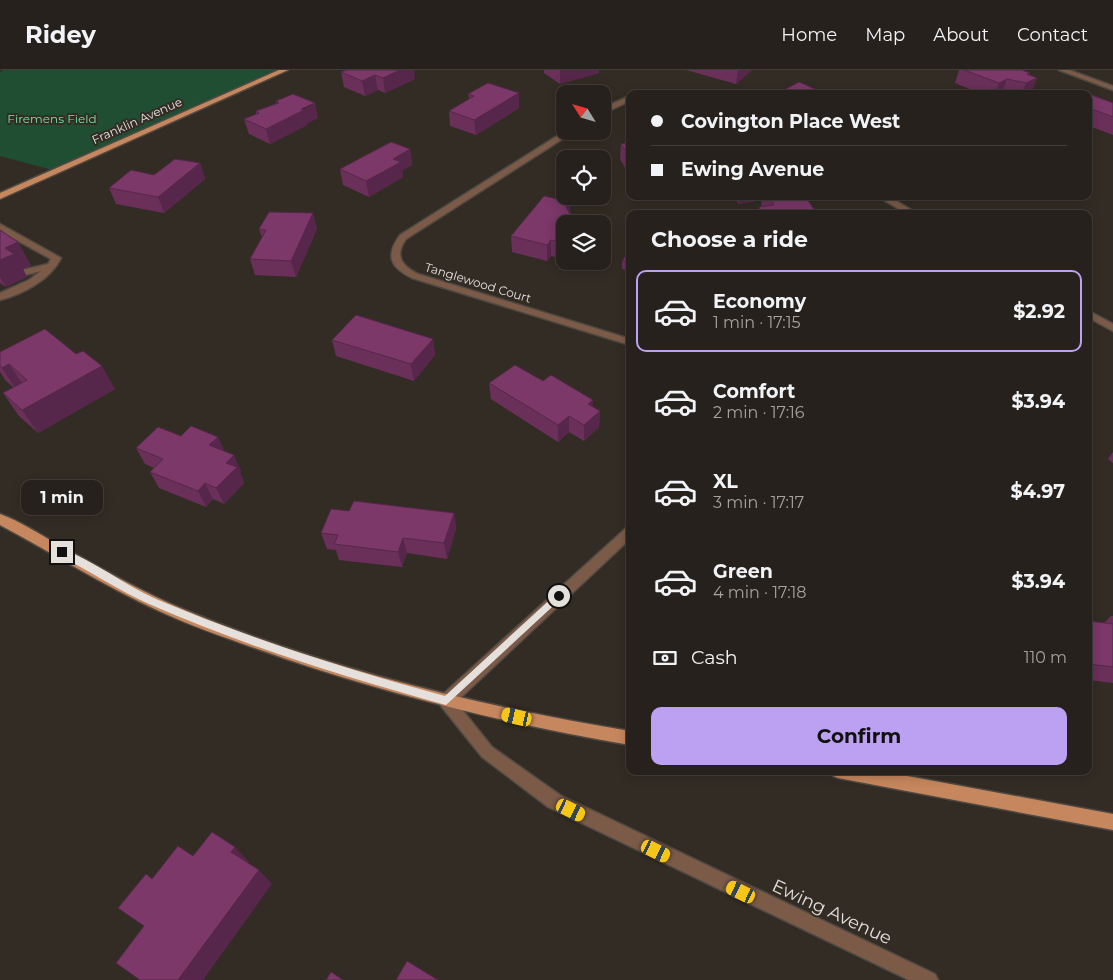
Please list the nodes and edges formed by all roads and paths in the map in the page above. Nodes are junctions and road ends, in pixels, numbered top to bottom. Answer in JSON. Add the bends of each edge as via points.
{"nodes":[{"id":1,"x":285,"y":70,"type":"edge"},
{"id":2,"x":1062,"y":70,"type":"edge"},
{"id":3,"x":1113,"y":88,"type":"edge"},
{"id":4,"x":626,"y":100,"type":"edge"},
{"id":5,"x":611,"y":106,"type":"edge"},
{"id":6,"x":557,"y":140,"type":"edge"},
{"id":7,"x":0,"y":196,"type":"edge"},
{"id":8,"x":888,"y":200,"type":"edge"},
{"id":9,"x":907,"y":210,"type":"edge"},
{"id":10,"x":2,"y":230,"type":"edge"},
{"id":11,"x":53,"y":266,"type":"junction"},
{"id":12,"x":21,"y":273,"type":"dead end"},
{"id":13,"x":0,"y":297,"type":"edge"},
{"id":14,"x":1092,"y":316,"type":"edge"},
{"id":15,"x":1113,"y":328,"type":"edge"},
{"id":16,"x":626,"y":341,"type":"edge"},
{"id":17,"x":0,"y":518,"type":"edge"},
{"id":18,"x":626,"y":535,"type":"edge"},
{"id":19,"x":446,"y":701,"type":"junction"},
{"id":20,"x":626,"y":737,"type":"edge"},
{"id":21,"x":860,"y":775,"type":"edge"},
{"id":22,"x":1113,"y":822,"type":"edge"},
{"id":23,"x":929,"y":980,"type":"edge"}],
"edges":[{"from":1,"to":7,"type":"main road","name":"Franklin Avenue"},
{"from":2,"to":3,"type":"street"},
{"from":4,"to":5,"type":"street"},
{"from":6,"to":16,"type":"street","name":"Tanglewood Court","via":[[403,237],[394,256],[398,265],[415,276]]},
{"from":8,"to":9,"type":"street"},
{"from":10,"to":11,"type":"street","via":[[56,258]]},
{"from":11,"to":12,"type":"street"},
{"from":11,"to":13,"type":"street","via":[[46,274]]},
{"from":14,"to":15,"type":"street"},
{"from":17,"to":19,"type":"main road","via":[[150,600],[219,629],[346,673]]},
{"from":18,"to":19,"type":"street"},
{"from":19,"to":20,"type":"main road","via":[[553,726]]},
{"from":19,"to":23,"type":"street","name":"Ewing Avenue","via":[[487,752],[554,801]]},
{"from":21,"to":22,"type":"main road"}]}
